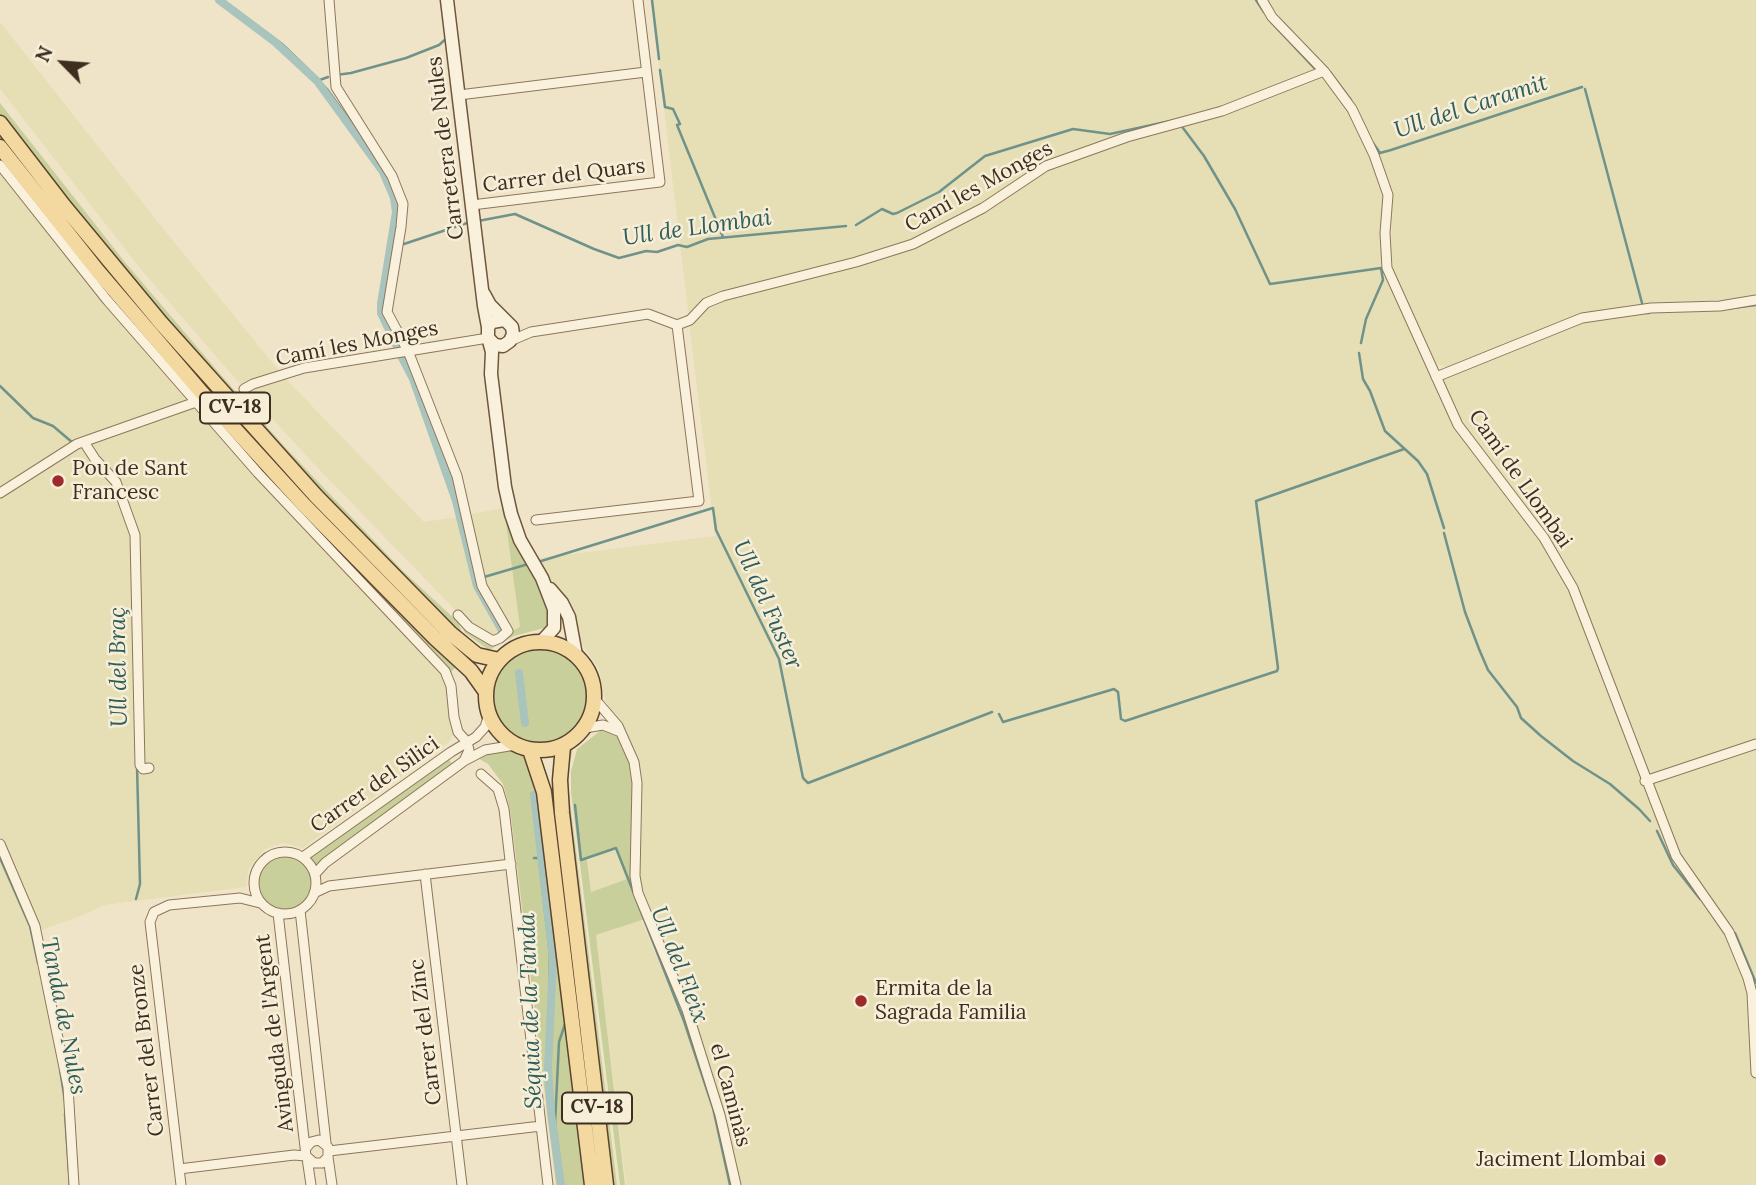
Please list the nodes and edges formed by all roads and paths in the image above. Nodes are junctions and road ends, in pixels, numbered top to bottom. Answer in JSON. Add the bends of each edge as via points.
{"nodes":[{"id":1,"x":329,"y":0,"type":"edge"},
{"id":2,"x":447,"y":0,"type":"edge"},
{"id":3,"x":638,"y":0,"type":"edge"},
{"id":4,"x":1262,"y":0,"type":"edge"},
{"id":5,"x":1324,"y":71,"type":"junction"},
{"id":6,"x":646,"y":72,"type":"junction"},
{"id":7,"x":459,"y":95,"type":"junction"},
{"id":8,"x":0,"y":123,"type":"edge"},
{"id":9,"x":0,"y":146,"type":"edge"},
{"id":10,"x":0,"y":165,"type":"edge"},
{"id":11,"x":472,"y":205,"type":"junction"},
{"id":12,"x":482,"y":291,"type":"junction"},
{"id":13,"x":1756,"y":300,"type":"edge"},
{"id":14,"x":508,"y":324,"type":"junction"},
{"id":15,"x":677,"y":325,"type":"junction"},
{"id":16,"x":531,"y":332,"type":"junction"},
{"id":17,"x":486,"y":335,"type":"junction"},
{"id":18,"x":510,"y":342,"type":"junction"},
{"id":19,"x":408,"y":351,"type":"junction"},
{"id":20,"x":1436,"y":377,"type":"junction"},
{"id":21,"x":244,"y":389,"type":"dead end"},
{"id":22,"x":495,"y":391,"type":"junction"},
{"id":23,"x":196,"y":402,"type":"junction"},
{"id":24,"x":84,"y":442,"type":"junction"},
{"id":25,"x":0,"y":494,"type":"edge"},
{"id":26,"x":536,"y":520,"type":"dead end"},
{"id":27,"x":542,"y":578,"type":"junction"},
{"id":28,"x":458,"y":615,"type":"dead end"},
{"id":29,"x":541,"y":642,"type":"junction"},
{"id":30,"x":576,"y":655,"type":"junction"},
{"id":31,"x":499,"y":660,"type":"junction"},
{"id":32,"x":486,"y":692,"type":"junction"},
{"id":33,"x":594,"y":698,"type":"junction"},
{"id":34,"x":489,"y":714,"type":"junction"},
{"id":35,"x":584,"y":727,"type":"junction"},
{"id":36,"x":458,"y":732,"type":"junction"},
{"id":37,"x":622,"y":734,"type":"junction"},
{"id":38,"x":467,"y":742,"type":"junction"},
{"id":39,"x":1756,"y":744,"type":"edge"},
{"id":40,"x":515,"y":745,"type":"junction"},
{"id":41,"x":562,"y":746,"type":"junction"},
{"id":42,"x":530,"y":750,"type":"junction"},
{"id":43,"x":451,"y":752,"type":"junction"},
{"id":44,"x":464,"y":761,"type":"junction"},
{"id":45,"x":149,"y":768,"type":"dead end"},
{"id":46,"x":481,"y":774,"type":"dead end"},
{"id":47,"x":1645,"y":781,"type":"junction"},
{"id":48,"x":0,"y":844,"type":"edge"},
{"id":49,"x":303,"y":857,"type":"junction"},
{"id":50,"x":511,"y":864,"type":"junction"},
{"id":51,"x":425,"y":874,"type":"junction"},
{"id":52,"x":315,"y":877,"type":"junction"},
{"id":53,"x":329,"y":886,"type":"junction"},
{"id":54,"x":254,"y":887,"type":"junction"},
{"id":55,"x":314,"y":893,"type":"junction"},
{"id":56,"x":240,"y":898,"type":"junction"},
{"id":57,"x":260,"y":903,"type":"junction"},
{"id":58,"x":300,"y":910,"type":"junction"},
{"id":59,"x":278,"y":913,"type":"junction"},
{"id":60,"x":1756,"y":1073,"type":"edge"},
{"id":61,"x":541,"y":1126,"type":"junction"},
{"id":62,"x":456,"y":1136,"type":"junction"},
{"id":63,"x":328,"y":1150,"type":"junction"},
{"id":64,"x":306,"y":1154,"type":"junction"},
{"id":65,"x":179,"y":1169,"type":"junction"},
{"id":66,"x":74,"y":1185,"type":"edge"},
{"id":67,"x":181,"y":1185,"type":"edge"},
{"id":68,"x":311,"y":1185,"type":"edge"},
{"id":69,"x":332,"y":1185,"type":"edge"},
{"id":70,"x":462,"y":1185,"type":"edge"},
{"id":71,"x":548,"y":1185,"type":"edge"},
{"id":72,"x":592,"y":1185,"type":"edge"},
{"id":73,"x":606,"y":1185,"type":"edge"},
{"id":74,"x":736,"y":1185,"type":"edge"}],
"edges":[{"from":1,"to":19,"type":"street","via":[[336,88],[392,176],[403,204],[387,312]]},
{"from":2,"to":7,"type":"main road","name":"Carretera de Nules"},
{"from":3,"to":6,"type":"street"},
{"from":4,"to":5,"type":"street","name":"Camí de Llombai","via":[[1272,17]]},
{"from":5,"to":15,"type":"street","name":"Camí les Monges","via":[[1222,111],[1127,136],[1046,166],[984,208],[913,244],[723,296]]},
{"from":5,"to":20,"type":"street","name":"Camí de Llombai","via":[[1352,109],[1383,178],[1388,195],[1387,268]]},
{"from":6,"to":7,"type":"street"},
{"from":6,"to":11,"type":"street","name":"Carrer del Quars","via":[[660,182]]},
{"from":7,"to":11,"type":"main road","name":"Carretera de Nules"},
{"from":8,"to":31,"type":"main road","number":"CV-18","via":[[161,323],[316,496],[450,633],[477,655]]},
{"from":9,"to":32,"type":"main road","number":"CV-18","via":[[217,410],[341,543],[471,671]]},
{"from":10,"to":23,"type":"street","via":[[107,300]]},
{"from":11,"to":12,"type":"main road","name":"Carretera de Nules"},
{"from":12,"to":14,"type":"main road"},
{"from":12,"to":17,"type":"main road","name":"Carretera de Nules"},
{"from":13,"to":20,"type":"street","via":[[1720,306],[1651,307],[1582,318]]},
{"from":14,"to":16,"type":"street"},
{"from":14,"to":17,"type":"main road","via":[[498,320]]},
{"from":14,"to":18,"type":"main road","via":[[513,334]]},
{"from":15,"to":16,"type":"street","via":[[648,314]]},
{"from":15,"to":26,"type":"street","via":[[698,500]]},
{"from":16,"to":18,"type":"street"},
{"from":17,"to":18,"type":"main road","via":[[495,345]]},
{"from":17,"to":19,"type":"street","name":"Camí les Monges"},
{"from":17,"to":22,"type":"main road","name":"Carretera de Nules"},
{"from":18,"to":22,"type":"main road","name":"Carretera de Nules","via":[[499,360]]},
{"from":19,"to":21,"type":"street","name":"Camí les Monges","via":[[304,368]]},
{"from":19,"to":28,"type":"street","via":[[457,476],[482,586],[508,631],[493,641]]},
{"from":20,"to":47,"type":"street","name":"Camí de Llombai","via":[[1458,425],[1545,538],[1573,588]]},
{"from":22,"to":27,"type":"main road","name":"Carretera de Nules","via":[[511,514]]},
{"from":23,"to":24,"type":"street"},
{"from":23,"to":36,"type":"street","via":[[445,671]]},
{"from":24,"to":25,"type":"street"},
{"from":24,"to":45,"type":"street","via":[[116,482],[135,535],[140,765]]},
{"from":27,"to":29,"type":"main road","name":"Carretera de Nules","via":[[556,616],[554,628]]},
{"from":27,"to":30,"type":"main road","name":"Carretera de Nules","via":[[569,617]]},
{"from":29,"to":30,"type":"main road"},
{"from":29,"to":31,"type":"main road","via":[[516,648]]},
{"from":30,"to":33,"type":"main road","via":[[590,675]]},
{"from":31,"to":32,"type":"main road"},
{"from":32,"to":34,"type":"main road"},
{"from":33,"to":35,"type":"main road"},
{"from":33,"to":37,"type":"street","name":"el Caminàs"},
{"from":34,"to":38,"type":"street","name":"Carrer del Silici","via":[[481,733]]},
{"from":34,"to":40,"type":"main road","via":[[499,732]]},
{"from":35,"to":37,"type":"street","via":[[610,726]]},
{"from":35,"to":41,"type":"main road"},
{"from":36,"to":38,"type":"street"},
{"from":36,"to":43,"type":"street"},
{"from":37,"to":74,"type":"street","name":"el Caminàs","via":[[637,783],[634,854],[638,893],[694,1031]]},
{"from":38,"to":43,"type":"street","name":"Carrer del Silici"},
{"from":38,"to":44,"type":"street","name":"Carrer del Silici"},
{"from":39,"to":47,"type":"street"},
{"from":40,"to":42,"type":"main road"},
{"from":40,"to":44,"type":"street","name":"Carrer del Silici","via":[[485,750]]},
{"from":41,"to":42,"type":"main road"},
{"from":41,"to":73,"type":"main road","number":"CV-18","via":[[562,813]]},
{"from":42,"to":72,"type":"main road","number":"CV-18","via":[[546,804]]},
{"from":43,"to":49,"type":"street","name":"Carrer del Silici"},
{"from":44,"to":52,"type":"street","name":"Carrer del Silici","via":[[325,863]]},
{"from":46,"to":50,"type":"street","via":[[498,789]]},
{"from":47,"to":60,"type":"street","name":"Camí de Llombai","via":[[1676,856],[1729,932],[1748,978]]},
{"from":48,"to":66,"type":"street","via":[[35,926],[68,1087]]},
{"from":49,"to":52,"type":"street"},
{"from":49,"to":54,"type":"street","via":[[283,851],[264,859],[257,868]]},
{"from":50,"to":51,"type":"street"},
{"from":50,"to":61,"type":"street"},
{"from":51,"to":53,"type":"street"},
{"from":51,"to":62,"type":"street","name":"Carrer del Zinc"},
{"from":52,"to":53,"type":"street"},
{"from":52,"to":55,"type":"street"},
{"from":53,"to":55,"type":"street"},
{"from":54,"to":56,"type":"street"},
{"from":54,"to":57,"type":"street"},
{"from":55,"to":58,"type":"street"},
{"from":56,"to":57,"type":"street"},
{"from":56,"to":65,"type":"street","name":"Carrer del Bronze","via":[[169,905],[154,912],[150,922]]},
{"from":57,"to":59,"type":"street"},
{"from":58,"to":59,"type":"street"},
{"from":58,"to":63,"type":"street","name":"Avinguda de l'Argent"},
{"from":59,"to":64,"type":"street","name":"Avinguda de l'Argent"},
{"from":61,"to":62,"type":"street"},
{"from":61,"to":71,"type":"street"},
{"from":62,"to":63,"type":"street"},
{"from":62,"to":70,"type":"street","name":"Carrer del Zinc"},
{"from":63,"to":64,"type":"street","via":[[322,1163],[314,1163]]},
{"from":63,"to":64,"type":"street","via":[[318,1140],[311,1142]]},
{"from":63,"to":69,"type":"street","name":"Avinguda de l'Argent"},
{"from":64,"to":65,"type":"street"},
{"from":64,"to":68,"type":"street","name":"Avinguda de l'Argent"},
{"from":65,"to":67,"type":"street","name":"Carrer del Bronze"}]}
